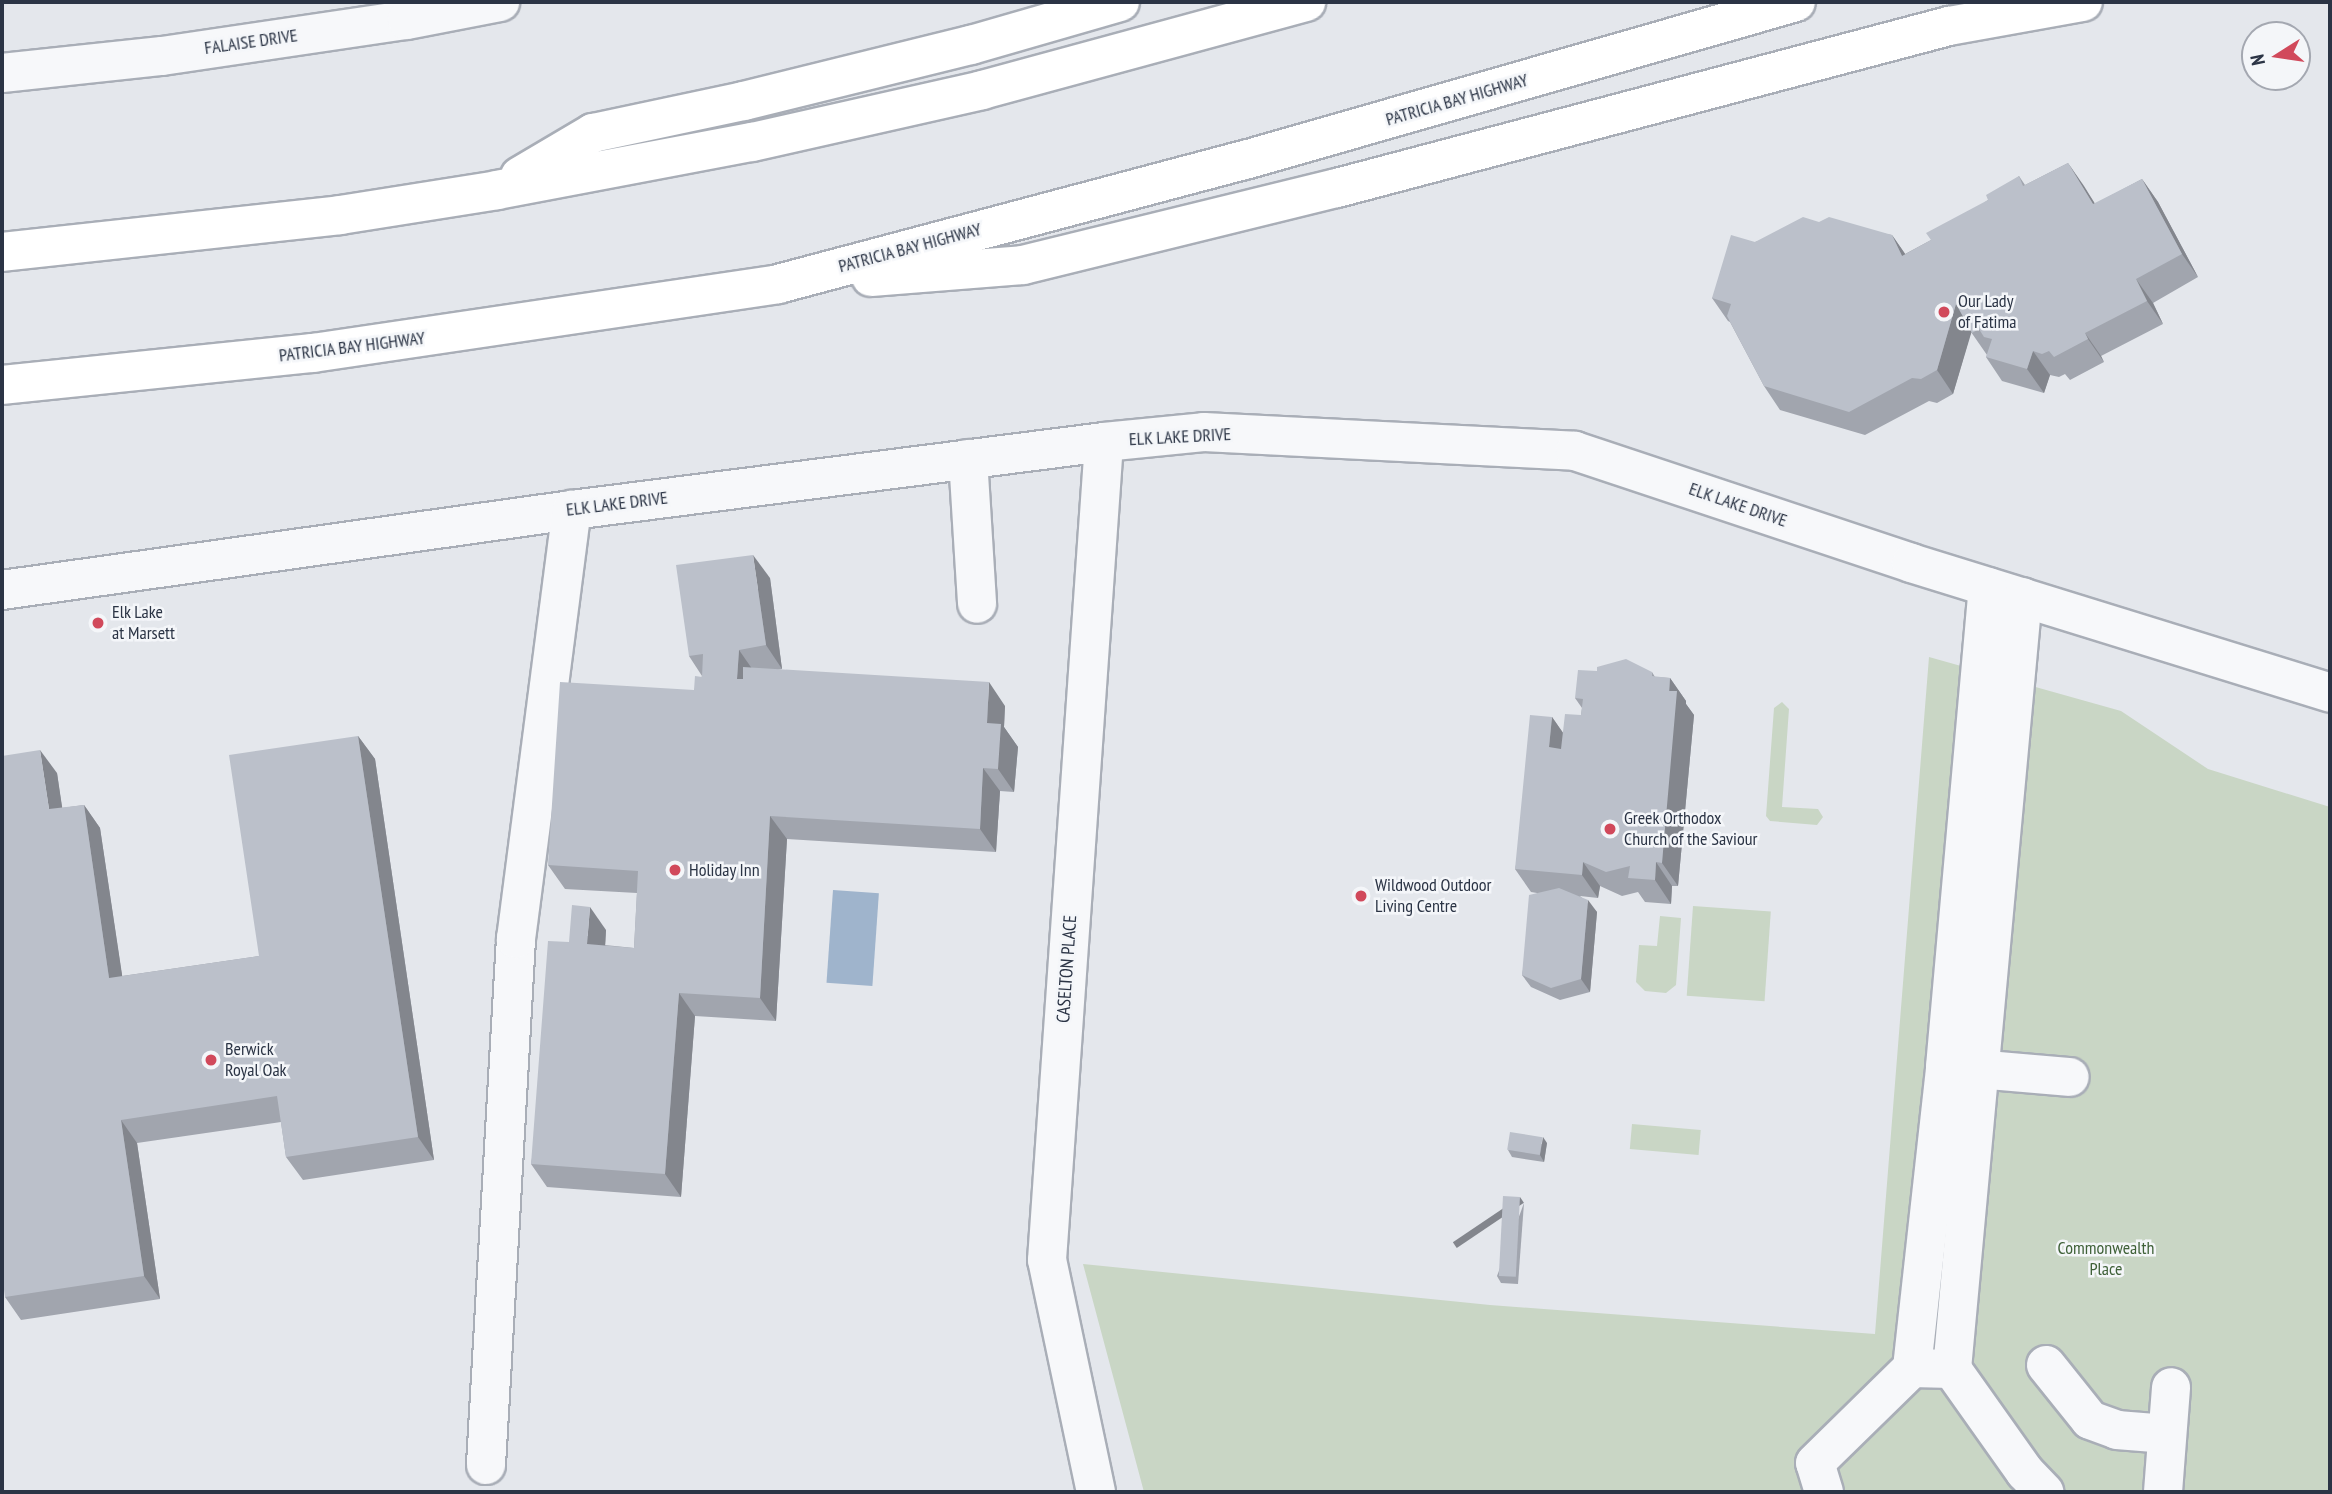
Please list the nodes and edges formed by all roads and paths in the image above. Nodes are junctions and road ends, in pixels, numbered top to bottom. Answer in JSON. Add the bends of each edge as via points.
{"nodes":[{"id":1,"x":500,"y":2,"type":"edge"},
{"id":2,"x":1120,"y":2,"type":"edge"},
{"id":3,"x":1306,"y":2,"type":"edge"},
{"id":4,"x":1796,"y":2,"type":"edge"},
{"id":5,"x":2083,"y":2,"type":"edge"},
{"id":6,"x":2,"y":73,"type":"edge"},
{"id":7,"x":498,"y":190,"type":"junction"},
{"id":8,"x":2,"y":252,"type":"edge"},
{"id":9,"x":778,"y":284,"type":"junction"},
{"id":10,"x":2,"y":385,"type":"edge"},
{"id":11,"x":1104,"y":442,"type":"junction"},
{"id":12,"x":968,"y":459,"type":"junction"},
{"id":13,"x":572,"y":510,"type":"junction"},
{"id":14,"x":2,"y":590,"type":"edge"},
{"id":15,"x":2005,"y":592,"type":"junction"},
{"id":16,"x":977,"y":604,"type":"dead end"},
{"id":17,"x":2330,"y":693,"type":"edge"},
{"id":18,"x":1962,"y":1068,"type":"junction"},
{"id":19,"x":2070,"y":1077,"type":"dead end"},
{"id":20,"x":2046,"y":1365,"type":"dead end"},
{"id":21,"x":1912,"y":1368,"type":"junction"},
{"id":22,"x":1952,"y":1370,"type":"junction"},
{"id":23,"x":2171,"y":1387,"type":"dead end"},
{"id":24,"x":2167,"y":1434,"type":"junction"},
{"id":25,"x":485,"y":1465,"type":"dead end"},
{"id":26,"x":1819,"y":1477,"type":"edge"},
{"id":27,"x":2029,"y":1485,"type":"edge"},
{"id":28,"x":1096,"y":1492,"type":"edge"},
{"id":29,"x":2162,"y":1492,"type":"edge"}],
"edges":[{"from":1,"to":6,"type":"street","name":"FALAISE DRIVE","via":[[175,54]]},
{"from":2,"to":7,"type":"highway","via":[[971,45],[593,133]]},
{"from":3,"to":7,"type":"highway","via":[[955,96],[752,142]]},
{"from":4,"to":9,"type":"highway","name":"PATRICIA BAY HIGHWAY","via":[[1245,160]]},
{"from":5,"to":9,"type":"highway","via":[[1949,26],[1338,188],[1023,265]]},
{"from":7,"to":8,"type":"highway","via":[[340,215]]},
{"from":9,"to":10,"type":"highway","name":"PATRICIA BAY HIGHWAY","via":[[313,353]]},
{"from":11,"to":12,"type":"street","name":"ELK LAKE DRIVE"},
{"from":11,"to":15,"type":"street","name":"ELK LAKE DRIVE","via":[[1204,432],[1576,451]]},
{"from":11,"to":28,"type":"street","name":"CASELTON PLACE","via":[[1047,1260]]},
{"from":12,"to":13,"type":"street","name":"ELK LAKE DRIVE"},
{"from":12,"to":16,"type":"street"},
{"from":13,"to":14,"type":"street","name":"ELK LAKE DRIVE"},
{"from":13,"to":25,"type":"street","via":[[516,939]]},
{"from":15,"to":17,"type":"street","name":"ELK LAKE DRIVE"},
{"from":15,"to":18,"type":"street"},
{"from":18,"to":19,"type":"street"},
{"from":18,"to":21,"type":"street"},
{"from":18,"to":22,"type":"street"},
{"from":20,"to":24,"type":"street","via":[[2090,1420],[2117,1430]]},
{"from":21,"to":22,"type":"street"},
{"from":21,"to":26,"type":"street"},
{"from":22,"to":27,"type":"street"},
{"from":23,"to":24,"type":"street"},
{"from":24,"to":29,"type":"street"}]}
